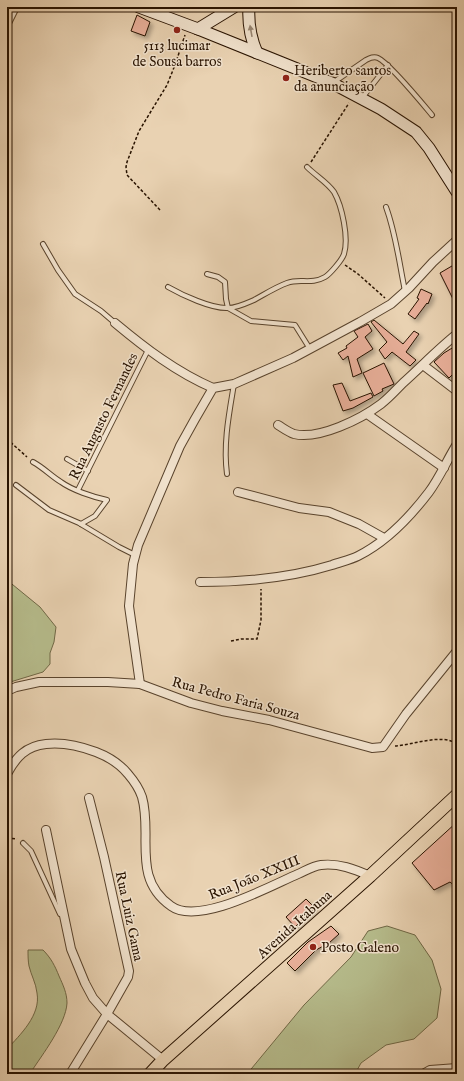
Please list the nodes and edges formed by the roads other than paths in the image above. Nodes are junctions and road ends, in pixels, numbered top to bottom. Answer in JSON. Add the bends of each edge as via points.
{"nodes":[{"id":1,"x":15,"y":7,"type":"edge"},
{"id":2,"x":138,"y":7,"type":"edge"},
{"id":3,"x":234,"y":7,"type":"edge"},
{"id":4,"x":249,"y":7,"type":"edge"},
{"id":5,"x":7,"y":23,"type":"edge"},
{"id":6,"x":198,"y":29,"type":"junction"},
{"id":7,"x":257,"y":53,"type":"junction"},
{"id":8,"x":388,"y":65,"type":"junction"},
{"id":9,"x":332,"y":83,"type":"junction"},
{"id":10,"x":358,"y":96,"type":"junction"},
{"id":11,"x":432,"y":115,"type":"dead end"},
{"id":12,"x":307,"y":167,"type":"road end"},
{"id":13,"x":457,"y":192,"type":"edge"},
{"id":14,"x":386,"y":206,"type":"dead end"},
{"id":15,"x":457,"y":240,"type":"edge"},
{"id":16,"x":43,"y":244,"type":"dead end"},
{"id":17,"x":207,"y":274,"type":"dead end"},
{"id":18,"x":168,"y":287,"type":"dead end"},
{"id":19,"x":405,"y":291,"type":"junction"},
{"id":20,"x":228,"y":308,"type":"junction"},
{"id":21,"x":115,"y":323,"type":"joint"},
{"id":22,"x":457,"y":334,"type":"edge"},
{"id":23,"x":310,"y":349,"type":"junction"},
{"id":24,"x":148,"y":350,"type":"junction"},
{"id":25,"x":423,"y":365,"type":"junction"},
{"id":26,"x":234,"y":384,"type":"junction"},
{"id":27,"x":213,"y":388,"type":"junction"},
{"id":28,"x":457,"y":391,"type":"edge"},
{"id":29,"x":367,"y":414,"type":"junction"},
{"id":30,"x":278,"y":425,"type":"dead end"},
{"id":31,"x":457,"y":444,"type":"edge"},
{"id":32,"x":67,"y":459,"type":"dead end"},
{"id":33,"x":33,"y":462,"type":"road end"},
{"id":34,"x":444,"y":468,"type":"junction"},
{"id":35,"x":88,"y":471,"type":"junction"},
{"id":36,"x":227,"y":474,"type":"dead end"},
{"id":37,"x":16,"y":486,"type":"dead end"},
{"id":38,"x":78,"y":490,"type":"junction"},
{"id":39,"x":238,"y":492,"type":"dead end"},
{"id":40,"x":81,"y":524,"type":"junction"},
{"id":41,"x":384,"y":538,"type":"junction"},
{"id":42,"x":135,"y":555,"type":"junction"},
{"id":43,"x":200,"y":582,"type":"dead end"},
{"id":44,"x":457,"y":651,"type":"edge"},
{"id":45,"x":140,"y":684,"type":"junction"},
{"id":46,"x":7,"y":691,"type":"edge"},
{"id":47,"x":7,"y":774,"type":"edge"},
{"id":48,"x":457,"y":795,"type":"edge"},
{"id":49,"x":89,"y":798,"type":"dead end"},
{"id":50,"x":46,"y":830,"type":"dead end"},
{"id":51,"x":23,"y":843,"type":"road end"},
{"id":52,"x":370,"y":876,"type":"junction"},
{"id":53,"x":66,"y":927,"type":"junction"},
{"id":54,"x":107,"y":1014,"type":"junction"},
{"id":55,"x":163,"y":1060,"type":"junction"},
{"id":56,"x":457,"y":1068,"type":"edge"},
{"id":57,"x":70,"y":1074,"type":"edge"},
{"id":58,"x":150,"y":1074,"type":"edge"},
{"id":59,"x":423,"y":1074,"type":"edge"}],
"edges":[{"from":1,"to":5,"type":"street"},
{"from":2,"to":6,"type":"main road"},
{"from":3,"to":6,"type":"main road"},
{"from":7,"to":4,"type":"main road","one_way":true,"via":[[250,27]]},
{"from":6,"to":7,"type":"main road"},
{"from":7,"to":9,"type":"main road"},
{"from":8,"to":9,"type":"lane","via":[[378,58],[370,58]]},
{"from":8,"to":10,"type":"lane"},
{"from":8,"to":11,"type":"lane"},
{"from":9,"to":10,"type":"main road"},
{"from":10,"to":13,"type":"main road","via":[[416,132]]},
{"from":12,"to":20,"type":"lane","via":[[326,182],[338,202],[345,229],[344,254],[340,262],[327,276],[318,281],[288,282],[254,300]]},
{"from":14,"to":19,"type":"lane","via":[[396,238]]},
{"from":15,"to":19,"type":"street"},
{"from":16,"to":21,"type":"lane","via":[[75,294]]},
{"from":17,"to":20,"type":"lane","via":[[225,282]]},
{"from":18,"to":20,"type":"lane","via":[[214,306]]},
{"from":19,"to":23,"type":"street","via":[[390,304]]},
{"from":20,"to":23,"type":"lane","via":[[251,321],[295,325]]},
{"from":21,"to":24,"type":"street"},
{"from":22,"to":25,"type":"street"},
{"from":23,"to":26,"type":"street"},
{"from":24,"to":27,"type":"street","via":[[188,376]]},
{"from":24,"to":35,"type":"lane","name":"Rua Augusto Fernandes"},
{"from":25,"to":28,"type":"street"},
{"from":25,"to":29,"type":"street"},
{"from":26,"to":27,"type":"street"},
{"from":26,"to":36,"type":"lane","via":[[225,451]]},
{"from":27,"to":42,"type":"street","via":[[180,446]]},
{"from":29,"to":30,"type":"street","via":[[334,429],[310,435],[294,434]]},
{"from":29,"to":34,"type":"street"},
{"from":31,"to":34,"type":"street"},
{"from":32,"to":35,"type":"lane"},
{"from":33,"to":38,"type":"lane","via":[[43,467],[62,484]]},
{"from":34,"to":41,"type":"street","via":[[426,495]]},
{"from":35,"to":38,"type":"lane","name":"Rua Augusto Fernandes"},
{"from":37,"to":40,"type":"lane","via":[[48,510]]},
{"from":38,"to":40,"type":"lane","via":[[86,495],[107,500],[94,516]]},
{"from":39,"to":41,"type":"street","via":[[299,508],[329,512]]},
{"from":40,"to":42,"type":"lane"},
{"from":41,"to":43,"type":"street","via":[[356,557],[300,573],[261,579]]},
{"from":42,"to":45,"type":"street","via":[[129,606]]},
{"from":44,"to":45,"type":"street","name":"Rua Pedro Faria Souza","via":[[383,747],[372,748],[269,720],[191,703]]},
{"from":45,"to":46,"type":"street","name":"Rua Pedro Faria Souza","via":[[40,682]]},
{"from":47,"to":52,"type":"street","name":"Rua João XXIII","via":[[15,760],[38,745],[55,743],[82,747],[109,756],[136,784],[142,796],[145,857],[152,884],[159,897],[179,910],[205,911],[238,901],[319,865],[337,864]]},
{"from":48,"to":52,"type":"main road","name":"Avenida Itabuna"},
{"from":49,"to":54,"type":"street","name":"Rua Luiz Gama","via":[[129,971]]},
{"from":50,"to":53,"type":"street"},
{"from":51,"to":53,"type":"lane","via":[[31,851]]},
{"from":52,"to":55,"type":"main road","name":"Avenida Itabuna"},
{"from":53,"to":54,"type":"street","via":[[81,975],[93,998]]},
{"from":54,"to":55,"type":"street"},
{"from":54,"to":57,"type":"street","name":"Rua Luiz Gama"},
{"from":55,"to":58,"type":"main road","name":"Avenida Itabuna"},
{"from":56,"to":59,"type":"street","via":[[430,1070]]}]}
